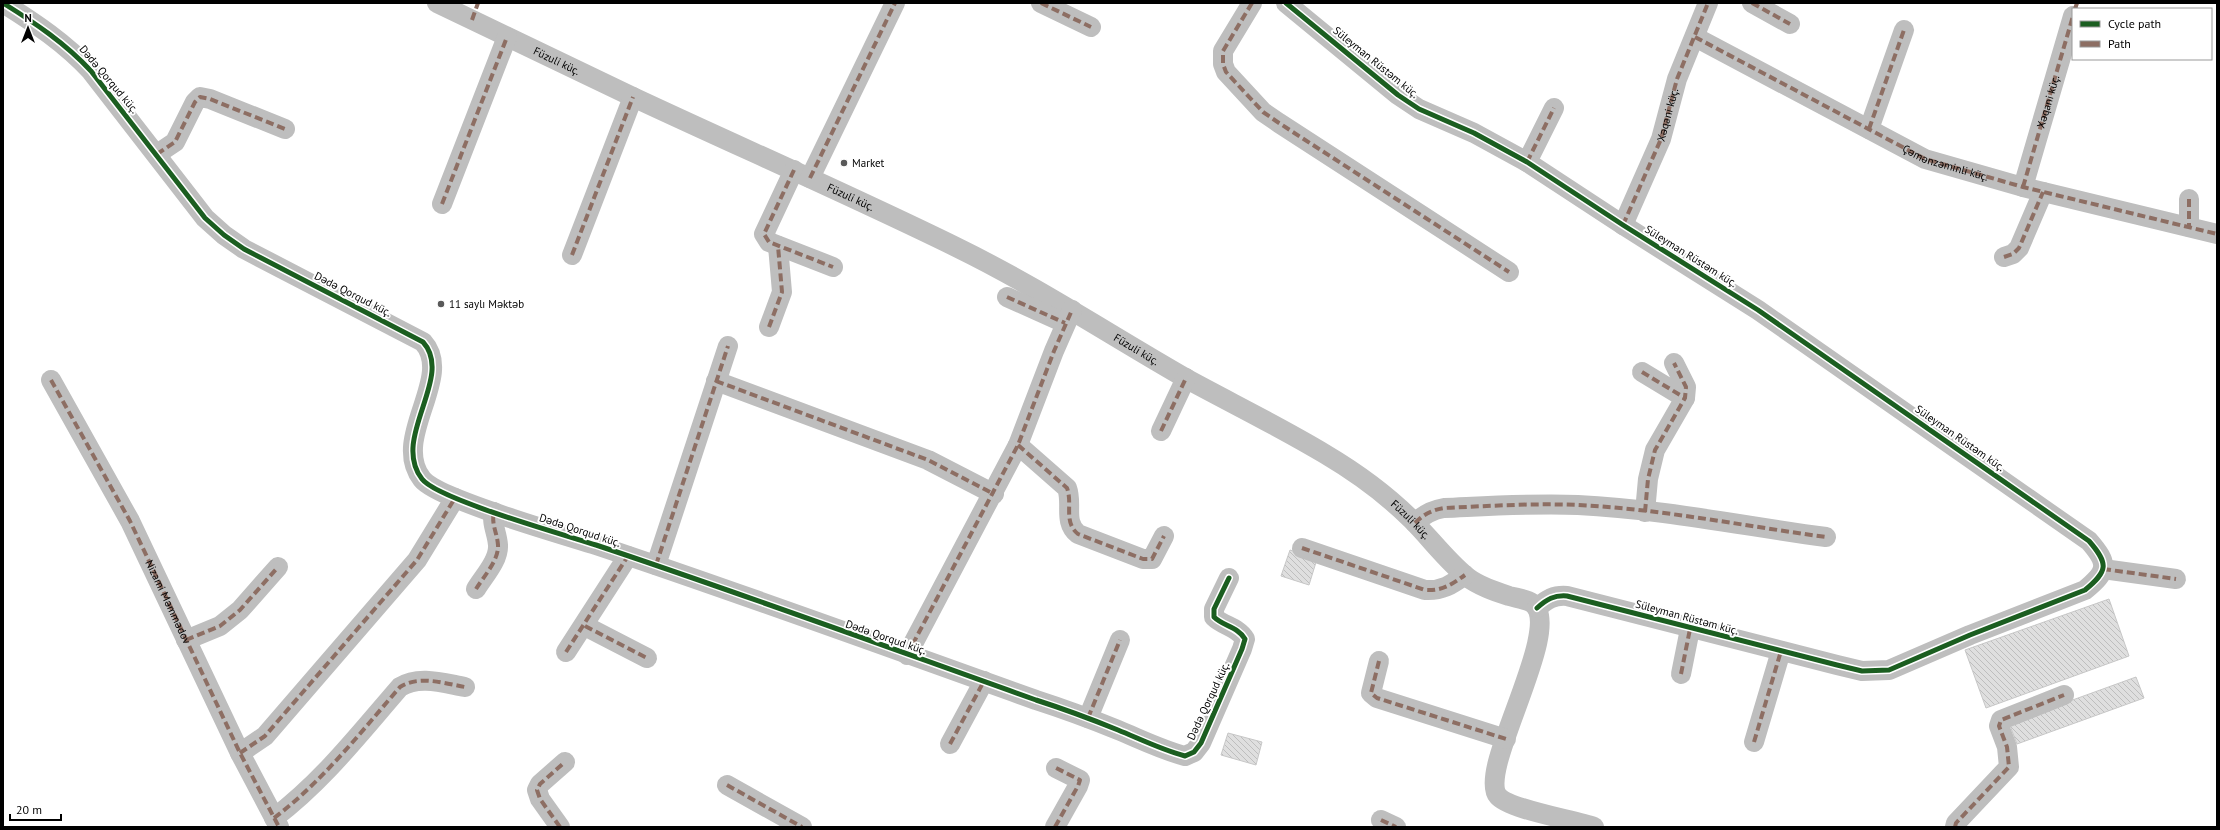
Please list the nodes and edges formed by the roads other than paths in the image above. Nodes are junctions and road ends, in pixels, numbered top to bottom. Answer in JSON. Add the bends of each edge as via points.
{"nodes":[{"id":1,"x":3,"y":3,"type":"edge"},
{"id":2,"x":437,"y":3,"type":"edge"},
{"id":3,"x":894,"y":3,"type":"edge"},
{"id":4,"x":1041,"y":3,"type":"edge"},
{"id":5,"x":1252,"y":3,"type":"edge"},
{"id":6,"x":1286,"y":3,"type":"edge"},
{"id":7,"x":1708,"y":3,"type":"edge"},
{"id":8,"x":1752,"y":3,"type":"edge"},
{"id":9,"x":475,"y":11,"type":"edge"},
{"id":10,"x":2072,"y":19,"type":"edge"},
{"id":11,"x":1790,"y":24,"type":"dead end"},
{"id":12,"x":1091,"y":27,"type":"dead end"},
{"id":13,"x":1904,"y":30,"type":"dead end"},
{"id":14,"x":507,"y":37,"type":"junction"},
{"id":15,"x":1695,"y":37,"type":"junction"},
{"id":16,"x":633,"y":97,"type":"junction"},
{"id":17,"x":1554,"y":108,"type":"dead end"},
{"id":18,"x":285,"y":129,"type":"dead end"},
{"id":19,"x":1869,"y":129,"type":"junction"},
{"id":20,"x":157,"y":154,"type":"junction"},
{"id":21,"x":1527,"y":162,"type":"junction"},
{"id":22,"x":802,"y":174,"type":"junction"},
{"id":23,"x":2023,"y":187,"type":"junction"},
{"id":24,"x":2043,"y":192,"type":"junction"},
{"id":25,"x":2189,"y":199,"type":"dead end"},
{"id":26,"x":442,"y":204,"type":"dead end"},
{"id":27,"x":1623,"y":225,"type":"junction"},
{"id":28,"x":2189,"y":227,"type":"junction"},
{"id":29,"x":2217,"y":234,"type":"edge"},
{"id":30,"x":778,"y":246,"type":"junction"},
{"id":31,"x":572,"y":255,"type":"dead end"},
{"id":32,"x":2004,"y":257,"type":"dead end"},
{"id":33,"x":832,"y":267,"type":"dead end"},
{"id":34,"x":1509,"y":272,"type":"dead end"},
{"id":35,"x":1007,"y":297,"type":"dead end"},
{"id":36,"x":1069,"y":316,"type":"junction"},
{"id":37,"x":769,"y":327,"type":"dead end"},
{"id":38,"x":728,"y":346,"type":"dead end"},
{"id":39,"x":1674,"y":363,"type":"dead end"},
{"id":40,"x":1642,"y":372,"type":"dead end"},
{"id":41,"x":1186,"y":378,"type":"junction"},
{"id":42,"x":51,"y":380,"type":"dead end"},
{"id":43,"x":716,"y":381,"type":"junction"},
{"id":44,"x":1685,"y":398,"type":"junction"},
{"id":45,"x":1161,"y":431,"type":"dead end"},
{"id":46,"x":1018,"y":446,"type":"junction"},
{"id":47,"x":994,"y":494,"type":"junction"},
{"id":48,"x":455,"y":498,"type":"junction"},
{"id":49,"x":494,"y":512,"type":"junction"},
{"id":50,"x":1645,"y":512,"type":"junction"},
{"id":51,"x":1415,"y":523,"type":"junction"},
{"id":52,"x":1164,"y":536,"type":"dead end"},
{"id":53,"x":1826,"y":537,"type":"dead end"},
{"id":54,"x":1302,"y":548,"type":"dead end"},
{"id":55,"x":628,"y":556,"type":"junction"},
{"id":56,"x":656,"y":565,"type":"junction"},
{"id":57,"x":278,"y":567,"type":"dead end"},
{"id":58,"x":2103,"y":569,"type":"junction"},
{"id":59,"x":1465,"y":575,"type":"junction"},
{"id":60,"x":1229,"y":578,"type":"dead end"},
{"id":61,"x":2176,"y":579,"type":"dead end"},
{"id":62,"x":476,"y":589,"type":"dead end"},
{"id":63,"x":1536,"y":608,"type":"junction"},
{"id":64,"x":585,"y":626,"type":"junction"},
{"id":65,"x":1690,"y":629,"type":"junction"},
{"id":66,"x":186,"y":640,"type":"junction"},
{"id":67,"x":1120,"y":640,"type":"dead end"},
{"id":68,"x":1781,"y":651,"type":"junction"},
{"id":69,"x":566,"y":652,"type":"dead end"},
{"id":70,"x":907,"y":655,"type":"junction"},
{"id":71,"x":647,"y":658,"type":"dead end"},
{"id":72,"x":1378,"y":661,"type":"dead end"},
{"id":73,"x":1681,"y":674,"type":"dead end"},
{"id":74,"x":984,"y":681,"type":"junction"},
{"id":75,"x":464,"y":687,"type":"dead end"},
{"id":76,"x":2064,"y":695,"type":"dead end"},
{"id":77,"x":1088,"y":718,"type":"junction"},
{"id":78,"x":1506,"y":739,"type":"junction"},
{"id":79,"x":1754,"y":742,"type":"dead end"},
{"id":80,"x":950,"y":744,"type":"dead end"},
{"id":81,"x":240,"y":753,"type":"junction"},
{"id":82,"x":565,"y":762,"type":"dead end"},
{"id":83,"x":1056,"y":768,"type":"dead end"},
{"id":84,"x":727,"y":786,"type":"dead end"},
{"id":85,"x":277,"y":822,"type":"edge"},
{"id":86,"x":560,"y":827,"type":"edge"},
{"id":87,"x":802,"y":827,"type":"edge"},
{"id":88,"x":1055,"y":827,"type":"edge"},
{"id":89,"x":1594,"y":827,"type":"edge"},
{"id":90,"x":1955,"y":827,"type":"edge"}],
"edges":[{"from":1,"to":20,"type":"street","name":"Dədə Qorqud küç.","via":[[49,32],[74,52]]},
{"from":2,"to":9,"type":"street","name":"Füzuli küç."},
{"from":3,"to":22,"type":"street"},
{"from":4,"to":12,"type":"street"},
{"from":5,"to":34,"type":"street","via":[[1223,51],[1223,64],[1226,72],[1263,112]]},
{"from":6,"to":21,"type":"street","name":"Süleyman Rüstəm küç.","via":[[1398,95],[1419,109],[1474,133]]},
{"from":7,"to":15,"type":"street","name":"Xəqani küç."},
{"from":8,"to":11,"type":"street"},
{"from":9,"to":14,"type":"street","name":"Füzuli küç."},
{"from":10,"to":23,"type":"street","name":"Xəqani küç."},
{"from":13,"to":19,"type":"street"},
{"from":14,"to":16,"type":"street","name":"Füzuli küç."},
{"from":14,"to":26,"type":"street"},
{"from":15,"to":19,"type":"street","name":"Çəmənzəminli küç."},
{"from":15,"to":27,"type":"street","name":"Xəqani küç.","via":[[1677,79],[1661,139]]},
{"from":16,"to":22,"type":"street","name":"Füzuli küç."},
{"from":16,"to":31,"type":"street"},
{"from":17,"to":21,"type":"street"},
{"from":18,"to":20,"type":"street","via":[[200,96],[175,142]]},
{"from":19,"to":23,"type":"street","name":"Çəmənzəminli küç.","via":[[1925,159]]},
{"from":20,"to":48,"type":"street","name":"Dədə Qorqud küç.","via":[[205,218],[224,235],[244,249],[424,342],[430,349],[433,368],[414,437],[415,465],[421,478],[431,487]]},
{"from":21,"to":27,"type":"street","name":"Süleyman Rüstəm küç."},
{"from":22,"to":30,"type":"street","via":[[764,234],[769,242]]},
{"from":22,"to":36,"type":"street","name":"Füzuli küç.","via":[[1022,280]]},
{"from":23,"to":24,"type":"street","name":"Çəmənzəminli küç."},
{"from":24,"to":28,"type":"street","name":"Çəmənzəminli küç."},
{"from":24,"to":32,"type":"street","via":[[2019,248],[2013,254]]},
{"from":25,"to":28,"type":"street"},
{"from":27,"to":58,"type":"street","name":"Süleyman Rüstəm küç.","via":[[1758,310],[2089,541],[2102,556]]},
{"from":28,"to":29,"type":"street","name":"Çəmənzəminli küç."},
{"from":30,"to":33,"type":"street"},
{"from":30,"to":37,"type":"street","via":[[782,292]]},
{"from":35,"to":36,"type":"street"},
{"from":36,"to":41,"type":"street","name":"Füzuli küç."},
{"from":36,"to":46,"type":"street"},
{"from":38,"to":43,"type":"street"},
{"from":39,"to":44,"type":"street","via":[[1686,387]]},
{"from":40,"to":44,"type":"street"},
{"from":41,"to":45,"type":"street"},
{"from":41,"to":51,"type":"street","name":"Füzuli küç.","via":[[1323,453],[1368,482]]},
{"from":42,"to":66,"type":"street","name":"Nizami Məmmədov","via":[[130,522]]},
{"from":43,"to":47,"type":"street","via":[[928,460]]},
{"from":43,"to":56,"type":"street"},
{"from":44,"to":50,"type":"street","via":[[1655,450],[1649,473]]},
{"from":46,"to":47,"type":"street"},
{"from":46,"to":52,"type":"street","via":[[1068,488],[1071,497],[1069,520],[1078,534],[1143,559],[1152,560]]},
{"from":47,"to":70,"type":"street"},
{"from":48,"to":49,"type":"street","name":"Dədə Qorqud küç."},
{"from":48,"to":81,"type":"street","via":[[412,566],[265,736]]},
{"from":49,"to":55,"type":"street","name":"Dədə Qorqud küç."},
{"from":49,"to":62,"type":"street","via":[[492,522],[498,546],[497,556]]},
{"from":50,"to":51,"type":"street","via":[[1578,505],[1467,507],[1432,510]]},
{"from":50,"to":53,"type":"street"},
{"from":51,"to":59,"type":"street","name":"Füzuli küç."},
{"from":54,"to":59,"type":"street","via":[[1425,590],[1436,591],[1446,588]]},
{"from":55,"to":56,"type":"street","name":"Dədə Qorqud küç."},
{"from":55,"to":64,"type":"street"},
{"from":56,"to":70,"type":"street","name":"Dədə Qorqud küç."},
{"from":57,"to":66,"type":"street","via":[[240,610],[220,626]]},
{"from":58,"to":61,"type":"street"},
{"from":58,"to":68,"type":"street","name":"Süleyman Rüstəm küç.","via":[[2097,580],[2085,590],[1889,670],[1862,671]]},
{"from":59,"to":63,"type":"street","name":"Füzuli küç.","via":[[1483,586],[1531,603]]},
{"from":60,"to":77,"type":"street","name":"Dədə Qorqud küç.","via":[[1214,609],[1214,617],[1241,633],[1245,639],[1201,743],[1194,752],[1185,756],[1175,753]]},
{"from":63,"to":65,"type":"street","name":"Süleyman Rüstəm küç.","via":[[1557,595],[1567,596]]},
{"from":63,"to":78,"type":"street","via":[[1540,618],[1538,640]]},
{"from":64,"to":69,"type":"street"},
{"from":64,"to":71,"type":"street"},
{"from":65,"to":68,"type":"street","name":"Süleyman Rüstəm küç."},
{"from":65,"to":73,"type":"street"},
{"from":66,"to":81,"type":"street","name":"Nizami Məmmədov"},
{"from":67,"to":77,"type":"street"},
{"from":68,"to":79,"type":"street"},
{"from":70,"to":74,"type":"street","name":"Dədə Qorqud küç."},
{"from":72,"to":78,"type":"street","via":[[1371,693],[1377,698]]},
{"from":74,"to":77,"type":"street","name":"Dədə Qorqud küç."},
{"from":74,"to":80,"type":"street"},
{"from":75,"to":85,"type":"street","via":[[421,680],[409,681],[400,687],[321,777]]},
{"from":76,"to":90,"type":"street","via":[[2001,720],[1999,726],[2007,748],[2009,768]]},
{"from":78,"to":89,"type":"street","via":[[1494,781],[1494,790],[1498,796],[1506,803],[1521,808]]},
{"from":81,"to":85,"type":"street","name":"Nizami Məmmədov"},
{"from":82,"to":86,"type":"street","via":[[540,784],[537,790],[540,799]]},
{"from":83,"to":88,"type":"street","via":[[1080,780]]},
{"from":84,"to":87,"type":"street"}]}
